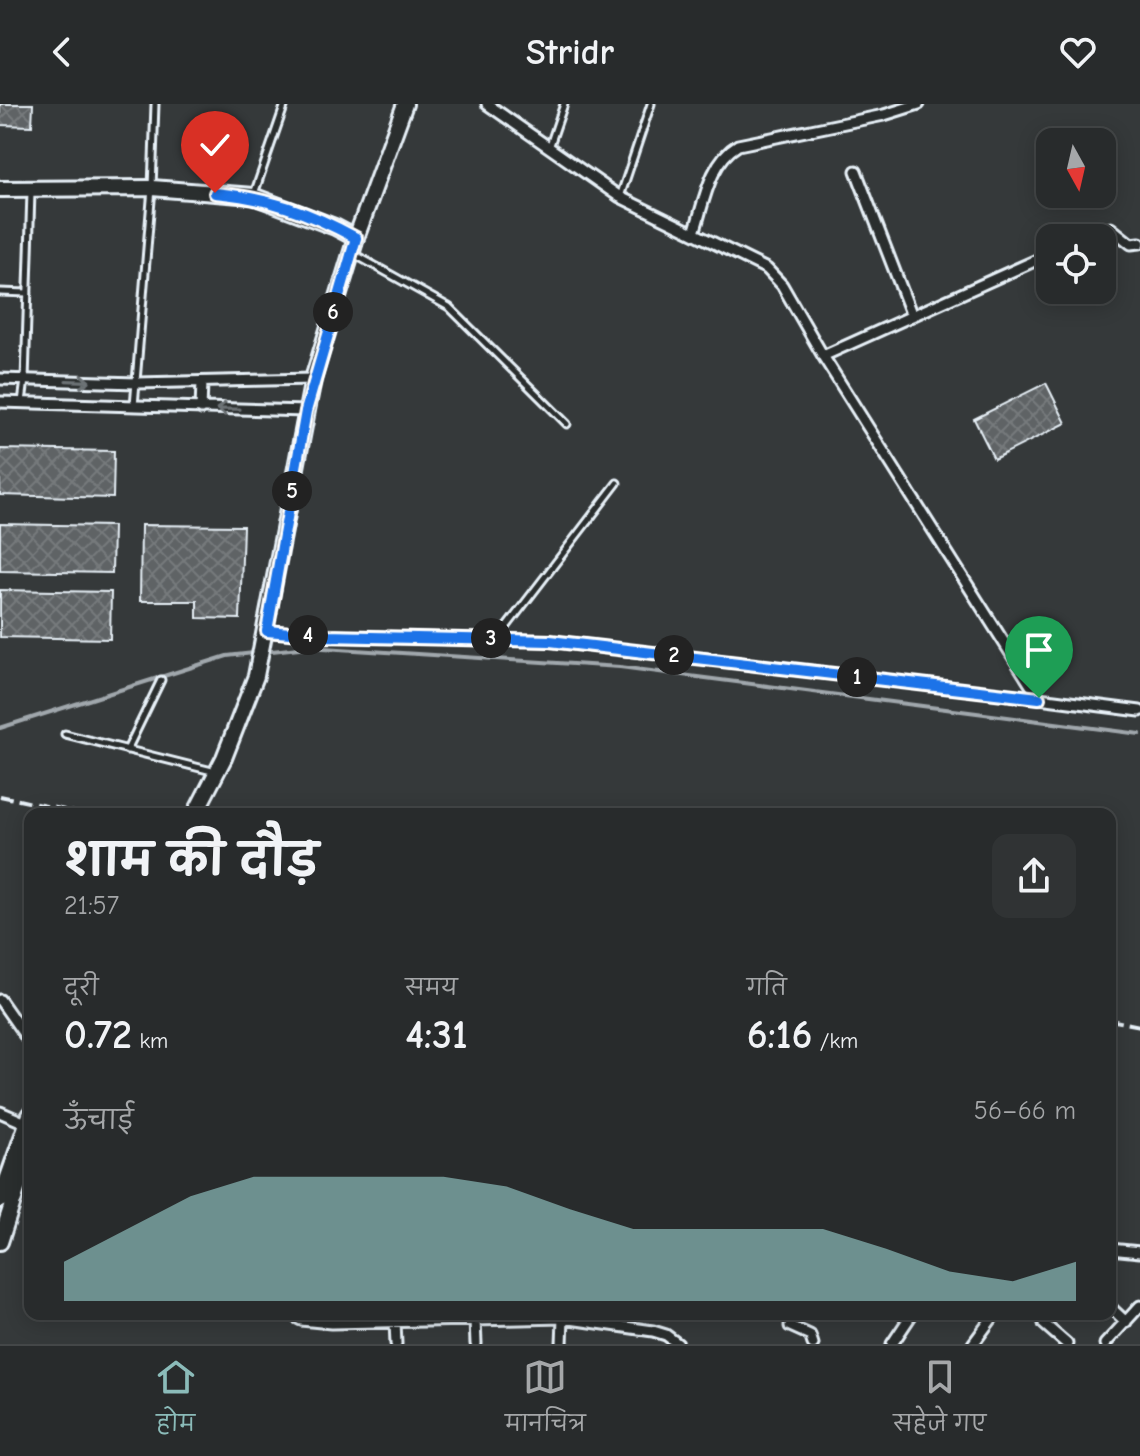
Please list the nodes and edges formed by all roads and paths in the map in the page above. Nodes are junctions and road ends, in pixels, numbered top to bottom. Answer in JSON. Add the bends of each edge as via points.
{"nodes":[{"id":1,"x":155,"y":104,"type":"edge"},
{"id":2,"x":285,"y":104,"type":"edge"},
{"id":3,"x":405,"y":104,"type":"edge"},
{"id":4,"x":487,"y":104,"type":"edge"},
{"id":5,"x":564,"y":104,"type":"edge"},
{"id":6,"x":651,"y":104,"type":"edge"},
{"id":7,"x":919,"y":104,"type":"edge"},
{"id":8,"x":549,"y":148,"type":"junction"},
{"id":9,"x":856,"y":171,"type":"dead end"},
{"id":10,"x":152,"y":188,"type":"junction"},
{"id":11,"x":0,"y":189,"type":"edge"},
{"id":12,"x":31,"y":190,"type":"junction"},
{"id":13,"x":253,"y":196,"type":"junction"},
{"id":14,"x":620,"y":197,"type":"junction"},
{"id":15,"x":1116,"y":232,"type":"edge"},
{"id":16,"x":694,"y":233,"type":"junction"},
{"id":17,"x":356,"y":238,"type":"junction"},
{"id":18,"x":1140,"y":243,"type":"edge"},
{"id":19,"x":351,"y":253,"type":"junction"},
{"id":20,"x":1036,"y":260,"type":"edge"},
{"id":21,"x":0,"y":292,"type":"edge"},
{"id":22,"x":28,"y":293,"type":"junction"},
{"id":23,"x":912,"y":316,"type":"junction"},
{"id":24,"x":823,"y":356,"type":"junction"},
{"id":25,"x":0,"y":379,"type":"edge"},
{"id":26,"x":313,"y":379,"type":"junction"},
{"id":27,"x":25,"y":380,"type":"junction"},
{"id":28,"x":202,"y":382,"type":"junction"},
{"id":29,"x":137,"y":383,"type":"junction"},
{"id":30,"x":0,"y":402,"type":"edge"},
{"id":31,"x":22,"y":403,"type":"junction"},
{"id":32,"x":134,"y":406,"type":"junction"},
{"id":33,"x":201,"y":409,"type":"junction"},
{"id":34,"x":306,"y":411,"type":"junction"},
{"id":35,"x":567,"y":424,"type":"dead end"},
{"id":36,"x":617,"y":483,"type":"dead end"},
{"id":37,"x":266,"y":635,"type":"junction"},
{"id":38,"x":498,"y":638,"type":"junction"},
{"id":39,"x":161,"y":680,"type":"dead end"},
{"id":40,"x":1039,"y":698,"type":"junction"},
{"id":41,"x":1140,"y":711,"type":"edge"},
{"id":42,"x":65,"y":734,"type":"dead end"},
{"id":43,"x":127,"y":750,"type":"junction"},
{"id":44,"x":217,"y":772,"type":"junction"},
{"id":45,"x":198,"y":808,"type":"edge"},
{"id":46,"x":0,"y":1000,"type":"edge"},
{"id":47,"x":24,"y":1034,"type":"edge"},
{"id":48,"x":0,"y":1112,"type":"edge"},
{"id":49,"x":24,"y":1119,"type":"edge"},
{"id":50,"x":24,"y":1149,"type":"edge"},
{"id":51,"x":24,"y":1167,"type":"edge"},
{"id":52,"x":17,"y":1189,"type":"edge"},
{"id":53,"x":0,"y":1200,"type":"edge"},
{"id":54,"x":0,"y":1242,"type":"edge"},
{"id":55,"x":1116,"y":1250,"type":"edge"},
{"id":56,"x":1140,"y":1252,"type":"edge"},
{"id":57,"x":1140,"y":1306,"type":"edge"},
{"id":58,"x":1116,"y":1313,"type":"edge"},
{"id":59,"x":301,"y":1320,"type":"edge"},
{"id":60,"x":475,"y":1320,"type":"joint"},
{"id":61,"x":565,"y":1320,"type":"edge"},
{"id":62,"x":588,"y":1320,"type":"edge"},
{"id":63,"x":788,"y":1320,"type":"edge"},
{"id":64,"x":908,"y":1320,"type":"edge"},
{"id":65,"x":991,"y":1320,"type":"edge"},
{"id":66,"x":395,"y":1322,"type":"junction"},
{"id":67,"x":1126,"y":1322,"type":"junction"},
{"id":68,"x":1044,"y":1324,"type":"dead end"},
{"id":69,"x":813,"y":1343,"type":"edge"},
{"id":70,"x":396,"y":1344,"type":"edge"},
{"id":71,"x":476,"y":1344,"type":"edge"},
{"id":72,"x":562,"y":1344,"type":"edge"},
{"id":73,"x":678,"y":1344,"type":"edge"},
{"id":74,"x":824,"y":1344,"type":"edge"},
{"id":75,"x":892,"y":1344,"type":"edge"},
{"id":76,"x":973,"y":1344,"type":"edge"},
{"id":77,"x":1067,"y":1344,"type":"edge"},
{"id":78,"x":1105,"y":1344,"type":"edge"}],
"edges":[{"from":1,"to":10,"type":"lane"},
{"from":2,"to":13,"type":"lane"},
{"from":3,"to":17,"type":"street"},
{"from":4,"to":8,"type":"street"},
{"from":5,"to":8,"type":"lane"},
{"from":6,"to":14,"type":"lane"},
{"from":7,"to":16,"type":"street","via":[[738,145],[716,167]]},
{"from":8,"to":14,"type":"street"},
{"from":9,"to":23,"type":"street"},
{"from":10,"to":12,"type":"street"},
{"from":10,"to":13,"type":"street"},
{"from":10,"to":29,"type":"lane"},
{"from":11,"to":12,"type":"street"},
{"from":12,"to":22,"type":"lane"},
{"from":13,"to":17,"type":"street"},
{"from":14,"to":16,"type":"street"},
{"from":15,"to":18,"type":"street","via":[[1131,244]]},
{"from":16,"to":24,"type":"street","via":[[767,269]]},
{"from":17,"to":19,"type":"street"},
{"from":19,"to":26,"type":"street"},
{"from":19,"to":35,"type":"lane","via":[[449,307]]},
{"from":20,"to":23,"type":"street"},
{"from":21,"to":22,"type":"lane"},
{"from":22,"to":27,"type":"lane"},
{"from":23,"to":24,"type":"street"},
{"from":24,"to":40,"type":"street"},
{"from":25,"to":27,"type":"street"},
{"from":26,"to":28,"type":"street"},
{"from":26,"to":34,"type":"street"},
{"from":27,"to":29,"type":"street","one_way":true},
{"from":27,"to":31,"type":"lane"},
{"from":28,"to":29,"type":"street"},
{"from":28,"to":33,"type":"street"},
{"from":29,"to":32,"type":"lane"},
{"from":30,"to":31,"type":"street"},
{"from":31,"to":32,"type":"street"},
{"from":32,"to":33,"type":"street"},
{"from":34,"to":33,"type":"street","one_way":true},
{"from":34,"to":37,"type":"street"},
{"from":36,"to":38,"type":"lane"},
{"from":37,"to":38,"type":"street"},
{"from":37,"to":44,"type":"street","via":[[256,676]]},
{"from":38,"to":40,"type":"street"},
{"from":39,"to":43,"type":"lane"},
{"from":40,"to":41,"type":"street"},
{"from":42,"to":43,"type":"lane"},
{"from":43,"to":44,"type":"lane"},
{"from":44,"to":45,"type":"street"},
{"from":46,"to":47,"type":"street"},
{"from":48,"to":49,"type":"street"},
{"from":50,"to":52,"type":"street"},
{"from":51,"to":52,"type":"street"},
{"from":52,"to":53,"type":"street"},
{"from":52,"to":54,"type":"street"},
{"from":55,"to":56,"type":"street"},
{"from":57,"to":67,"type":"street"},
{"from":58,"to":67,"type":"street"},
{"from":59,"to":66,"type":"street"},
{"from":60,"to":66,"type":"street"},
{"from":60,"to":71,"type":"street"},
{"from":61,"to":72,"type":"street"},
{"from":62,"to":73,"type":"street","via":[[653,1331]]},
{"from":63,"to":69,"type":"street"},
{"from":64,"to":75,"type":"street"},
{"from":65,"to":76,"type":"street"},
{"from":66,"to":70,"type":"street"},
{"from":67,"to":78,"type":"street"},
{"from":68,"to":77,"type":"street"},
{"from":69,"to":74,"type":"street"}]}
